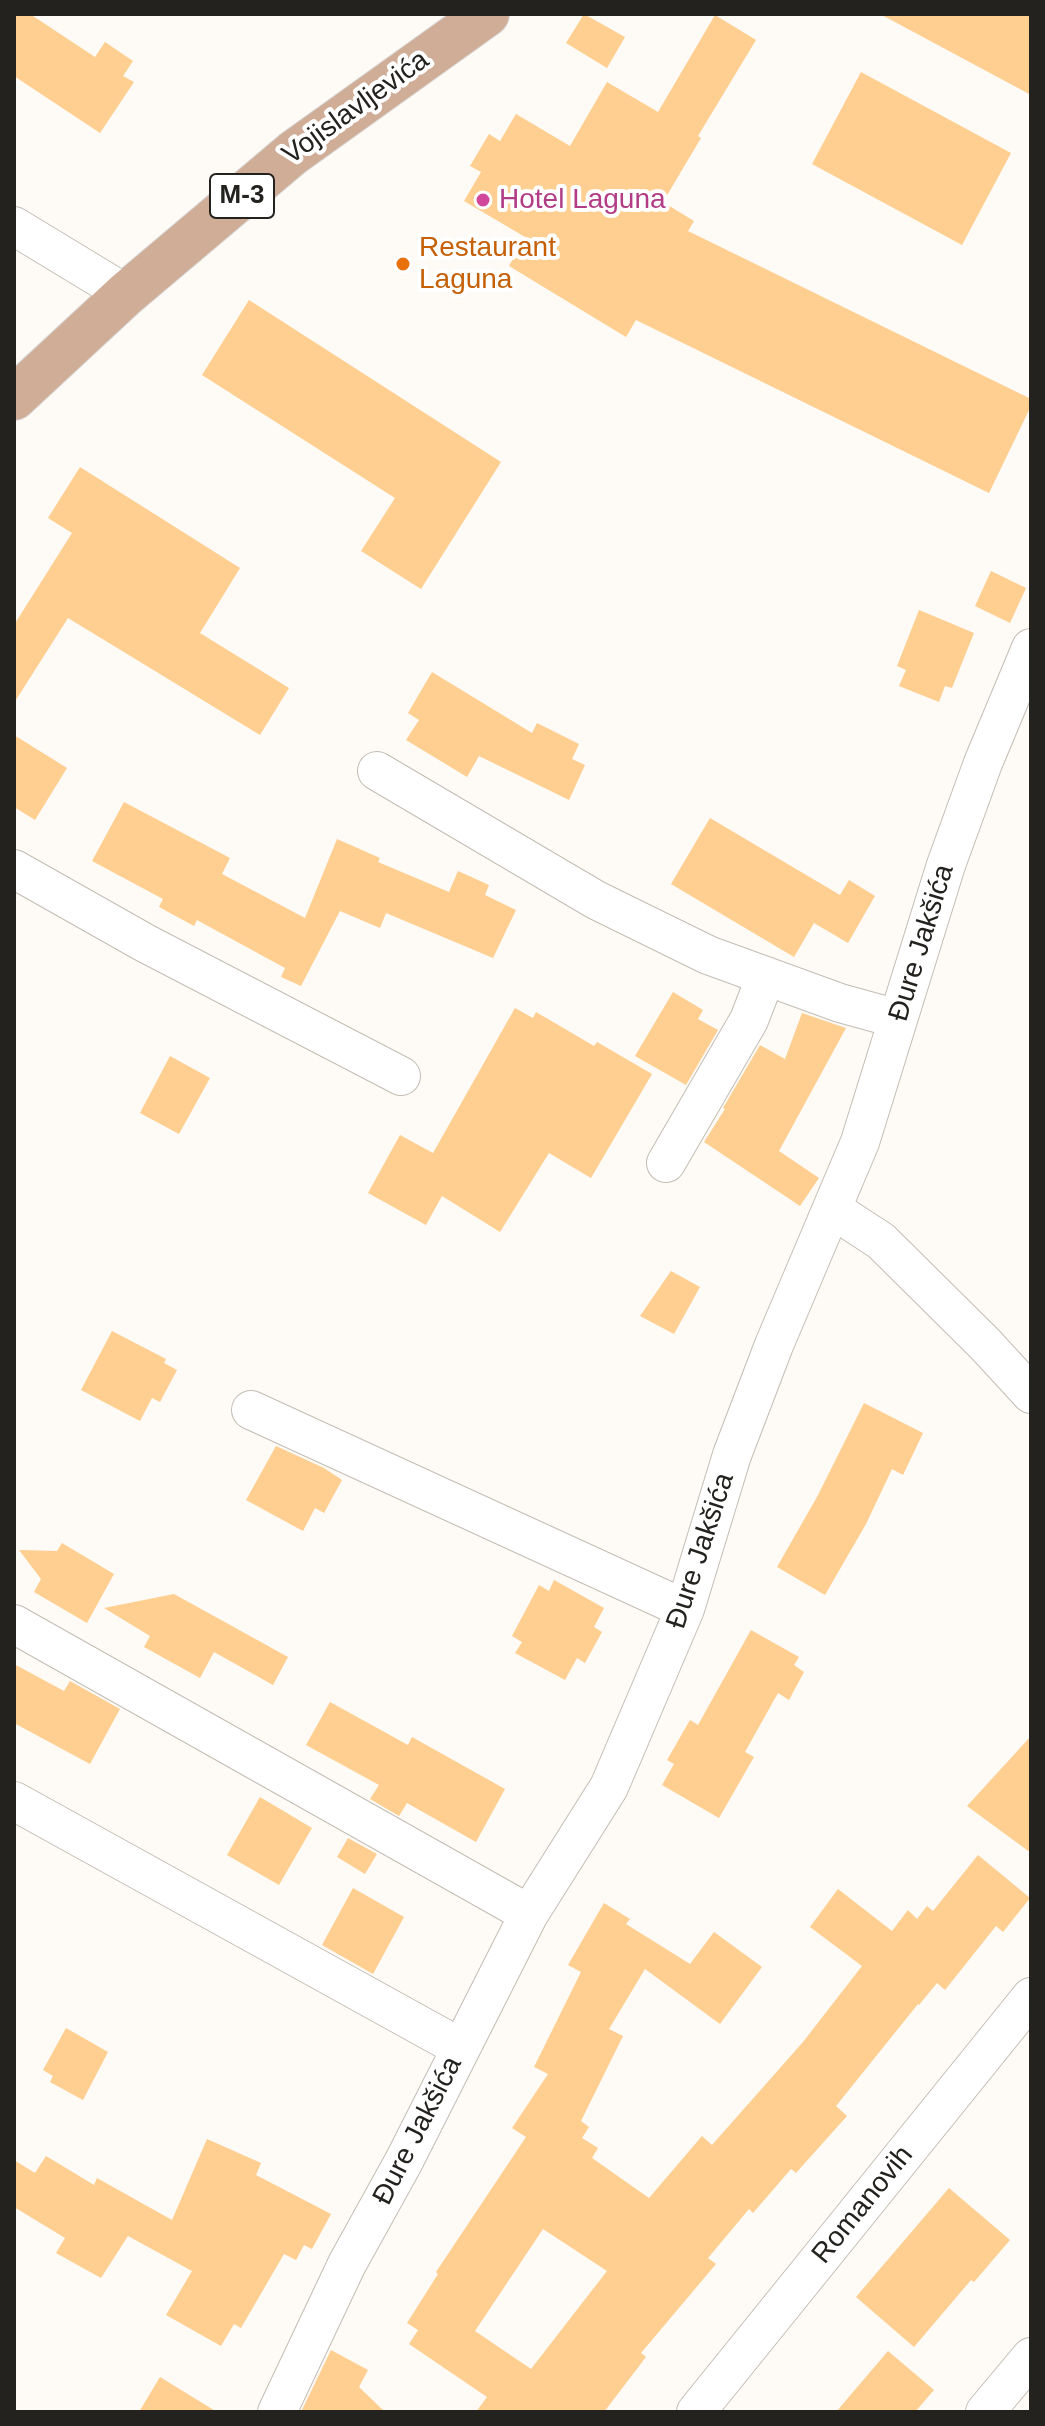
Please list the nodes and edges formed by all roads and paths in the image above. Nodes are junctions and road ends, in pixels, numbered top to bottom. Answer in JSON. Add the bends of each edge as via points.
{"nodes":[{"id":1,"x":487,"y":14,"type":"edge"},
{"id":2,"x":14,"y":226,"type":"edge"},
{"id":3,"x":126,"y":294,"type":"junction"},
{"id":4,"x":14,"y":398,"type":"edge"},
{"id":5,"x":1031,"y":648,"type":"edge"},
{"id":6,"x":377,"y":771,"type":"dead end"},
{"id":7,"x":14,"y":869,"type":"edge"},
{"id":8,"x":766,"y":976,"type":"junction"},
{"id":9,"x":898,"y":1019,"type":"junction"},
{"id":10,"x":401,"y":1076,"type":"dead end"},
{"id":11,"x":666,"y":1163,"type":"dead end"},
{"id":12,"x":832,"y":1209,"type":"junction"},
{"id":13,"x":1031,"y":1394,"type":"edge"},
{"id":14,"x":251,"y":1410,"type":"dead end"},
{"id":15,"x":685,"y":1609,"type":"junction"},
{"id":16,"x":14,"y":1624,"type":"edge"},
{"id":17,"x":14,"y":1801,"type":"edge"},
{"id":18,"x":529,"y":1914,"type":"junction"},
{"id":19,"x":1031,"y":1997,"type":"edge"},
{"id":20,"x":461,"y":2048,"type":"junction"},
{"id":21,"x":1031,"y":2357,"type":"edge"},
{"id":22,"x":277,"y":2412,"type":"edge"},
{"id":23,"x":696,"y":2412,"type":"edge"},
{"id":24,"x":985,"y":2412,"type":"edge"}],
"edges":[{"from":1,"to":3,"type":"main road","name":"Vojislavljevića","number":"M-3","via":[[293,153]]},
{"from":2,"to":3,"type":"street"},
{"from":3,"to":4,"type":"main road","name":"Vojislavljevića","number":"M-3"},
{"from":5,"to":9,"type":"street","name":"Đure Jakšića","via":[[946,865]]},
{"from":6,"to":8,"type":"street","via":[[596,900],[708,955]]},
{"from":7,"to":10,"type":"street"},
{"from":8,"to":9,"type":"street"},
{"from":8,"to":11,"type":"street","via":[[749,1020]]},
{"from":9,"to":12,"type":"street","name":"Đure Jakšića","via":[[860,1142]]},
{"from":12,"to":13,"type":"street","via":[[881,1241]]},
{"from":12,"to":15,"type":"street","name":"Đure Jakšića","via":[[732,1455]]},
{"from":14,"to":15,"type":"street"},
{"from":15,"to":18,"type":"street","name":"Đure Jakšića","via":[[609,1787]]},
{"from":16,"to":18,"type":"street"},
{"from":17,"to":20,"type":"street"},
{"from":18,"to":20,"type":"street","name":"Đure Jakšića"},
{"from":19,"to":23,"type":"street","name":"Romanovih"},
{"from":20,"to":22,"type":"street","name":"Đure Jakšića","via":[[347,2264]]},
{"from":21,"to":24,"type":"street"}]}
